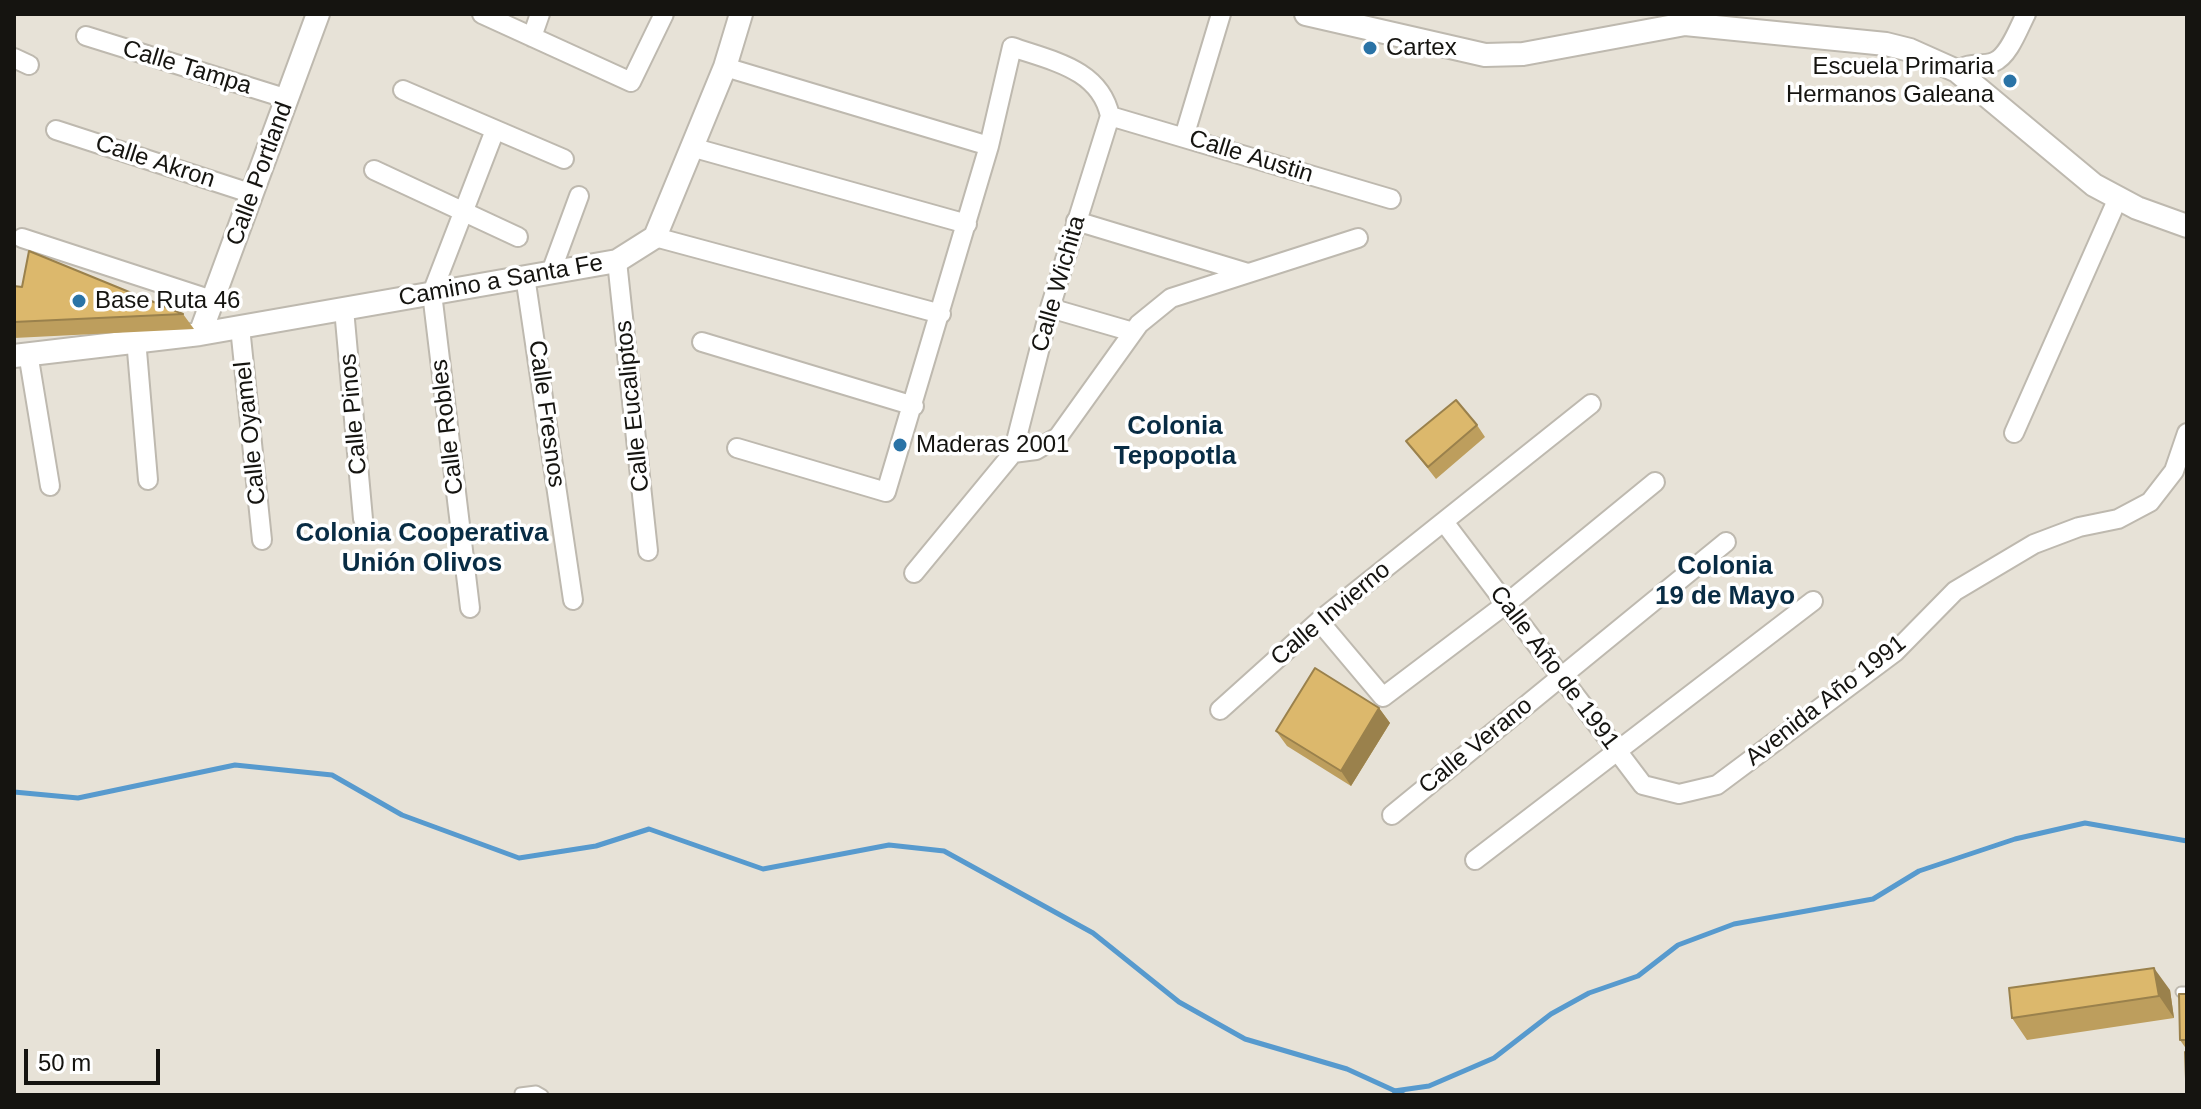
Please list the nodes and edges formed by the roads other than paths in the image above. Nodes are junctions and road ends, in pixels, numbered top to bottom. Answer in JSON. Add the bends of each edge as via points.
{"nodes":[{"id":1,"x":318,"y":14,"type":"edge"},
{"id":2,"x":482,"y":14,"type":"edge"},
{"id":3,"x":540,"y":14,"type":"edge"},
{"id":4,"x":664,"y":14,"type":"edge"},
{"id":5,"x":741,"y":14,"type":"edge"},
{"id":6,"x":1221,"y":14,"type":"edge"},
{"id":7,"x":1306,"y":14,"type":"edge"},
{"id":8,"x":2026,"y":14,"type":"edge"},
{"id":9,"x":1691,"y":19,"type":"edge"},
{"id":10,"x":86,"y":36,"type":"dead end"},
{"id":11,"x":532,"y":37,"type":"junction"},
{"id":12,"x":725,"y":67,"type":"junction"},
{"id":13,"x":1957,"y":71,"type":"junction"},
{"id":14,"x":403,"y":90,"type":"dead end"},
{"id":15,"x":288,"y":99,"type":"junction"},
{"id":16,"x":1110,"y":116,"type":"junction"},
{"id":17,"x":56,"y":130,"type":"dead end"},
{"id":18,"x":495,"y":130,"type":"junction"},
{"id":19,"x":1184,"y":137,"type":"junction"},
{"id":20,"x":989,"y":146,"type":"junction"},
{"id":21,"x":691,"y":147,"type":"junction"},
{"id":22,"x":564,"y":159,"type":"dead end"},
{"id":23,"x":374,"y":170,"type":"dead end"},
{"id":24,"x":253,"y":194,"type":"junction"},
{"id":25,"x":579,"y":196,"type":"dead end"},
{"id":26,"x":2118,"y":198,"type":"junction"},
{"id":27,"x":1391,"y":199,"type":"dead end"},
{"id":28,"x":460,"y":212,"type":"junction"},
{"id":29,"x":1076,"y":221,"type":"junction"},
{"id":30,"x":967,"y":224,"type":"junction"},
{"id":31,"x":2187,"y":226,"type":"edge"},
{"id":32,"x":518,"y":237,"type":"dead end"},
{"id":33,"x":655,"y":237,"type":"junction"},
{"id":34,"x":22,"y":238,"type":"dead end"},
{"id":35,"x":1358,"y":238,"type":"dead end"},
{"id":36,"x":617,"y":261,"type":"junction"},
{"id":37,"x":551,"y":272,"type":"junction"},
{"id":38,"x":1248,"y":273,"type":"junction"},
{"id":39,"x":525,"y":276,"type":"junction"},
{"id":40,"x":432,"y":293,"type":"junction"},
{"id":41,"x":212,"y":300,"type":"junction"},
{"id":42,"x":1050,"y":308,"type":"junction"},
{"id":43,"x":344,"y":309,"type":"junction"},
{"id":44,"x":941,"y":314,"type":"junction"},
{"id":45,"x":240,"y":327,"type":"junction"},
{"id":46,"x":1133,"y":332,"type":"junction"},
{"id":47,"x":200,"y":334,"type":"junction"},
{"id":48,"x":136,"y":339,"type":"junction"},
{"id":49,"x":702,"y":342,"type":"dead end"},
{"id":50,"x":21,"y":354,"type":"edge"},
{"id":51,"x":1591,"y":404,"type":"dead end"},
{"id":52,"x":914,"y":406,"type":"junction"},
{"id":53,"x":2014,"y":433,"type":"dead end"},
{"id":54,"x":2187,"y":433,"type":"edge"},
{"id":55,"x":737,"y":448,"type":"dead end"},
{"id":56,"x":1013,"y":453,"type":"junction"},
{"id":57,"x":148,"y":480,"type":"dead end"},
{"id":58,"x":1655,"y":482,"type":"dead end"},
{"id":59,"x":50,"y":486,"type":"dead end"},
{"id":60,"x":363,"y":519,"type":"dead end"},
{"id":61,"x":1444,"y":522,"type":"junction"},
{"id":62,"x":262,"y":540,"type":"dead end"},
{"id":63,"x":1726,"y":542,"type":"dead end"},
{"id":64,"x":648,"y":551,"type":"dead end"},
{"id":65,"x":914,"y":573,"type":"dead end"},
{"id":66,"x":573,"y":600,"type":"dead end"},
{"id":67,"x":1813,"y":601,"type":"dead end"},
{"id":68,"x":1506,"y":604,"type":"junction"},
{"id":69,"x":470,"y":608,"type":"dead end"},
{"id":70,"x":1319,"y":621,"type":"junction"},
{"id":71,"x":1561,"y":677,"type":"junction"},
{"id":72,"x":1220,"y":710,"type":"dead end"},
{"id":73,"x":1616,"y":750,"type":"junction"},
{"id":74,"x":1679,"y":794,"type":"joint"},
{"id":75,"x":1392,"y":815,"type":"dead end"},
{"id":76,"x":1475,"y":860,"type":"dead end"},
{"id":77,"x":520,"y":1093,"type":"edge"},
{"id":78,"x":543,"y":1095,"type":"edge"}],
"edges":[{"from":1,"to":15,"type":"street","name":"Calle Portland"},
{"from":2,"to":11,"type":"street"},
{"from":3,"to":11,"type":"street"},
{"from":4,"to":11,"type":"street","via":[[631,82]]},
{"from":5,"to":12,"type":"street"},
{"from":6,"to":19,"type":"street"},
{"from":7,"to":9,"type":"street","via":[[1485,55],[1523,54]]},
{"from":8,"to":13,"type":"street","via":[[2004,53],[1993,62],[1966,64]]},
{"from":9,"to":13,"type":"street","via":[[1886,44]]},
{"from":10,"to":15,"type":"street","name":"Calle Tampa"},
{"from":12,"to":20,"type":"street"},
{"from":12,"to":21,"type":"street"},
{"from":13,"to":26,"type":"street","via":[[2056,156]]},
{"from":14,"to":18,"type":"street"},
{"from":15,"to":24,"type":"street","name":"Calle Portland"},
{"from":16,"to":19,"type":"street","name":"Calle Austin"},
{"from":16,"to":20,"type":"street","via":[[1097,84],[1080,72],[1012,47]]},
{"from":16,"to":29,"type":"street","name":"Calle Wichita"},
{"from":17,"to":24,"type":"street","name":"Calle Akron"},
{"from":18,"to":22,"type":"street"},
{"from":18,"to":28,"type":"street"},
{"from":19,"to":27,"type":"street","name":"Calle Austin"},
{"from":20,"to":30,"type":"street"},
{"from":21,"to":30,"type":"street"},
{"from":21,"to":33,"type":"street"},
{"from":23,"to":28,"type":"street"},
{"from":24,"to":41,"type":"street","name":"Calle Portland"},
{"from":25,"to":37,"type":"street"},
{"from":26,"to":31,"type":"street"},
{"from":26,"to":53,"type":"street"},
{"from":28,"to":32,"type":"street"},
{"from":28,"to":40,"type":"street"},
{"from":29,"to":38,"type":"street"},
{"from":29,"to":42,"type":"street","name":"Calle Wichita"},
{"from":30,"to":44,"type":"street"},
{"from":33,"to":36,"type":"street","name":"Camino a Santa Fe"},
{"from":33,"to":44,"type":"street"},
{"from":34,"to":41,"type":"street"},
{"from":35,"to":38,"type":"street"},
{"from":36,"to":37,"type":"street","name":"Camino a Santa Fe"},
{"from":36,"to":64,"type":"street","name":"Calle Eucaliptos"},
{"from":37,"to":39,"type":"street","name":"Camino a Santa Fe"},
{"from":38,"to":46,"type":"street","via":[[1171,298]]},
{"from":39,"to":40,"type":"street","name":"Camino a Santa Fe"},
{"from":39,"to":66,"type":"street","name":"Calle Fresnos"},
{"from":40,"to":43,"type":"street","name":"Camino a Santa Fe"},
{"from":40,"to":69,"type":"street","name":"Calle Robles"},
{"from":41,"to":47,"type":"street","name":"Calle Portland"},
{"from":42,"to":46,"type":"street"},
{"from":42,"to":56,"type":"street","name":"Calle Wichita"},
{"from":43,"to":45,"type":"street","name":"Camino a Santa Fe"},
{"from":43,"to":60,"type":"street","name":"Calle Pinos"},
{"from":44,"to":52,"type":"street"},
{"from":45,"to":47,"type":"street","name":"Camino a Santa Fe"},
{"from":45,"to":62,"type":"street","name":"Calle Oyamel"},
{"from":46,"to":56,"type":"street","via":[[1058,437],[1036,450]]},
{"from":47,"to":48,"type":"street","name":"Camino a Santa Fe"},
{"from":48,"to":50,"type":"street","name":"Camino a Santa Fe"},
{"from":48,"to":57,"type":"street"},
{"from":49,"to":52,"type":"street"},
{"from":50,"to":59,"type":"street"},
{"from":51,"to":61,"type":"street","name":"Calle Invierno"},
{"from":52,"to":55,"type":"street","via":[[886,492]]},
{"from":54,"to":74,"type":"street","name":"Avenida Año 1991","via":[[2174,471],[2150,502],[2118,519],[2034,544],[1955,591],[1895,652],[1730,776],[1717,785]]},
{"from":56,"to":65,"type":"street"},
{"from":58,"to":68,"type":"street"},
{"from":61,"to":68,"type":"street","name":"Calle Año de 1991"},
{"from":61,"to":70,"type":"street","name":"Calle Invierno"},
{"from":63,"to":71,"type":"street","name":"Calle Verano"},
{"from":67,"to":73,"type":"street"},
{"from":68,"to":70,"type":"street","via":[[1383,697]]},
{"from":68,"to":71,"type":"street","name":"Calle Año de 1991"},
{"from":70,"to":72,"type":"street","name":"Calle Invierno"},
{"from":71,"to":73,"type":"street","name":"Calle Año de 1991"},
{"from":71,"to":75,"type":"street","name":"Calle Verano"},
{"from":73,"to":74,"type":"street","name":"Calle Año de 1991","via":[[1643,785]]},
{"from":73,"to":76,"type":"street"},
{"from":77,"to":78,"type":"lane"}]}
